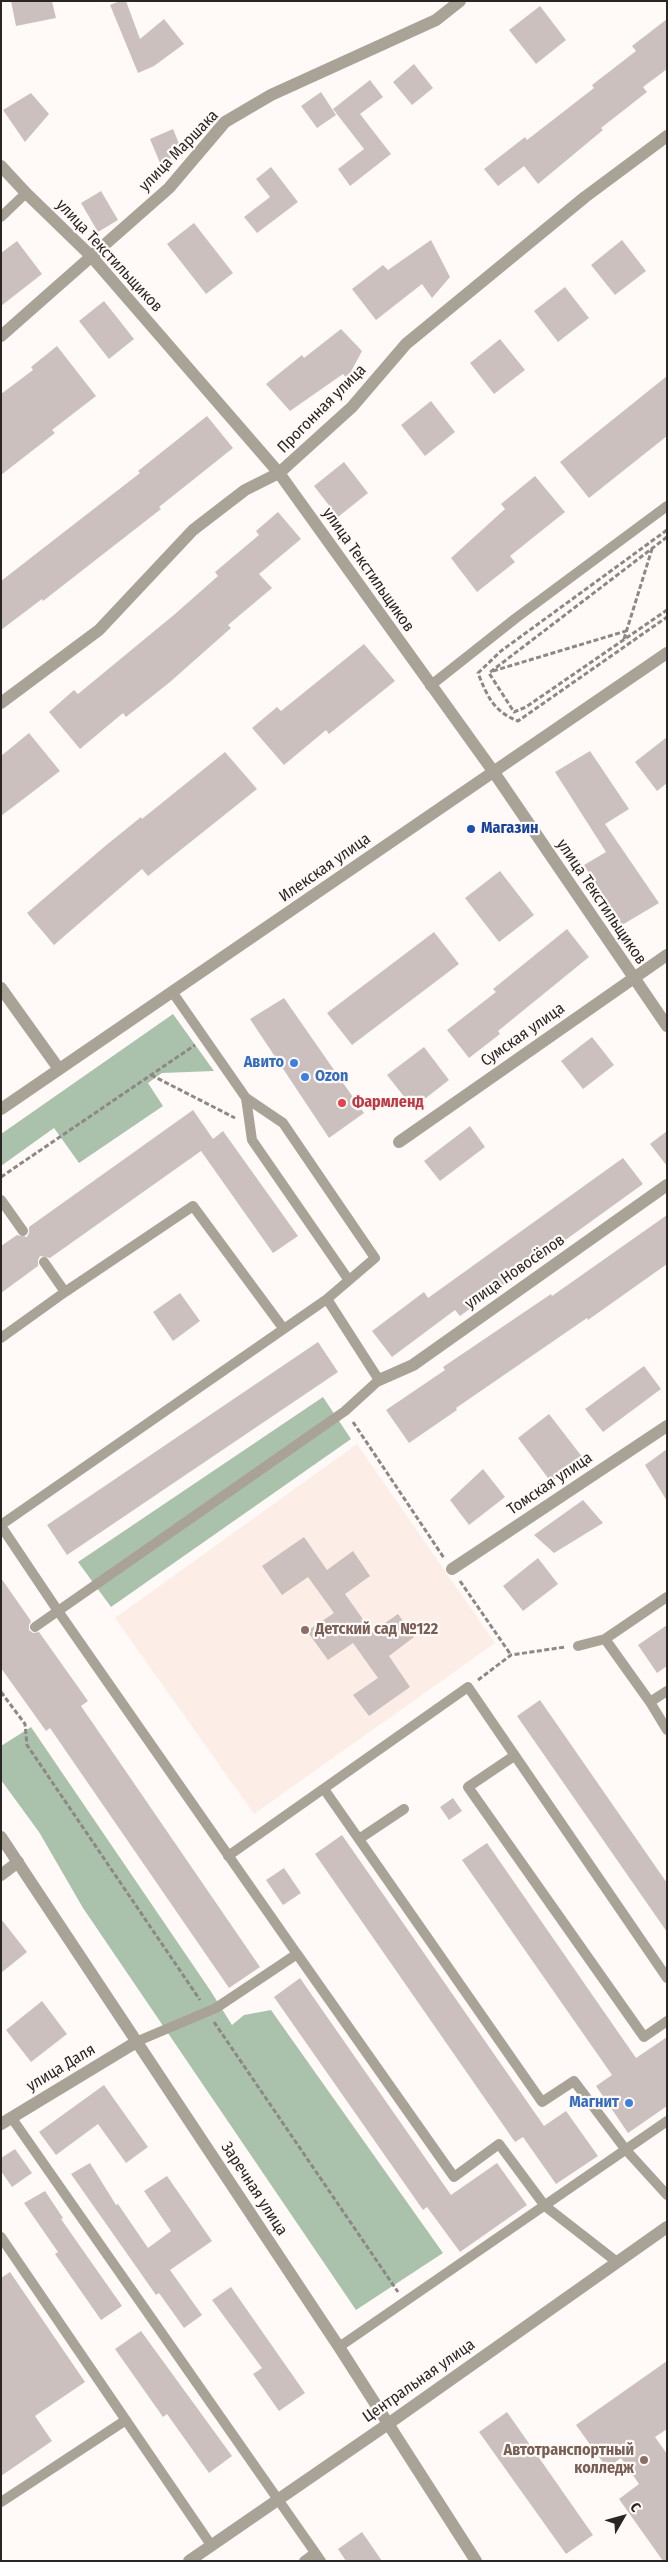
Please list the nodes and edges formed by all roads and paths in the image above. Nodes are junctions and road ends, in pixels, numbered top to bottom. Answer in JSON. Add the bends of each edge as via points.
{"nodes":[{"id":1,"x":460,"y":1,"type":"edge"},
{"id":2,"x":667,"y":136,"type":"edge"},
{"id":3,"x":1,"y":166,"type":"edge"},
{"id":4,"x":26,"y":193,"type":"junction"},
{"id":5,"x":1,"y":217,"type":"edge"},
{"id":6,"x":92,"y":256,"type":"junction"},
{"id":7,"x":1,"y":336,"type":"edge"},
{"id":8,"x":279,"y":474,"type":"junction"},
{"id":9,"x":667,"y":506,"type":"edge"},
{"id":10,"x":667,"y":530,"type":"edge"},
{"id":11,"x":667,"y":537,"type":"edge"},
{"id":12,"x":652,"y":549,"type":"junction"},
{"id":13,"x":667,"y":610,"type":"edge"},
{"id":14,"x":667,"y":617,"type":"edge"},
{"id":15,"x":626,"y":631,"type":"junction"},
{"id":16,"x":623,"y":640,"type":"junction"},
{"id":17,"x":667,"y":653,"type":"edge"},
{"id":18,"x":489,"y":673,"type":"junction"},
{"id":19,"x":430,"y":686,"type":"junction"},
{"id":20,"x":1,"y":703,"type":"edge"},
{"id":21,"x":492,"y":771,"type":"junction"},
{"id":22,"x":667,"y":955,"type":"edge"},
{"id":23,"x":633,"y":978,"type":"junction"},
{"id":24,"x":1,"y":988,"type":"edge"},
{"id":25,"x":173,"y":993,"type":"junction"},
{"id":26,"x":667,"y":1026,"type":"edge"},
{"id":27,"x":204,"y":1039,"type":"junction"},
{"id":28,"x":59,"y":1069,"type":"junction"},
{"id":29,"x":151,"y":1075,"type":"junction"},
{"id":30,"x":246,"y":1098,"type":"junction"},
{"id":31,"x":1,"y":1109,"type":"edge"},
{"id":32,"x":250,"y":1128,"type":"junction"},
{"id":33,"x":399,"y":1142,"type":"dead end"},
{"id":34,"x":1,"y":1177,"type":"edge"},
{"id":35,"x":667,"y":1185,"type":"edge"},
{"id":36,"x":1,"y":1200,"type":"edge"},
{"id":37,"x":23,"y":1231,"type":"dead end"},
{"id":38,"x":44,"y":1262,"type":"dead end"},
{"id":39,"x":348,"y":1279,"type":"junction"},
{"id":40,"x":65,"y":1292,"type":"junction"},
{"id":41,"x":327,"y":1299,"type":"junction"},
{"id":42,"x":283,"y":1328,"type":"junction"},
{"id":43,"x":1,"y":1338,"type":"edge"},
{"id":44,"x":379,"y":1380,"type":"junction"},
{"id":45,"x":346,"y":1411,"type":"junction"},
{"id":46,"x":667,"y":1426,"type":"edge"},
{"id":47,"x":1,"y":1526,"type":"edge"},
{"id":48,"x":452,"y":1569,"type":"junction"},
{"id":49,"x":667,"y":1597,"type":"edge"},
{"id":50,"x":58,"y":1611,"type":"junction"},
{"id":51,"x":35,"y":1627,"type":"dead end"},
{"id":52,"x":605,"y":1640,"type":"junction"},
{"id":53,"x":578,"y":1646,"type":"joint"},
{"id":54,"x":511,"y":1655,"type":"junction"},
{"id":55,"x":468,"y":1687,"type":"junction"},
{"id":56,"x":667,"y":1691,"type":"edge"},
{"id":57,"x":650,"y":1702,"type":"junction"},
{"id":58,"x":667,"y":1730,"type":"edge"},
{"id":59,"x":514,"y":1756,"type":"junction"},
{"id":60,"x":324,"y":1789,"type":"junction"},
{"id":61,"x":404,"y":1808,"type":"dead end"},
{"id":62,"x":1,"y":1837,"type":"edge"},
{"id":63,"x":359,"y":1839,"type":"junction"},
{"id":64,"x":228,"y":1856,"type":"junction"},
{"id":65,"x":18,"y":1862,"type":"junction"},
{"id":66,"x":1,"y":1875,"type":"edge"},
{"id":67,"x":297,"y":1954,"type":"junction"},
{"id":68,"x":667,"y":1978,"type":"edge"},
{"id":69,"x":667,"y":2021,"type":"edge"},
{"id":70,"x":138,"y":2041,"type":"junction"},
{"id":71,"x":6,"y":2121,"type":"edge"},
{"id":72,"x":667,"y":2121,"type":"edge"},
{"id":73,"x":626,"y":2150,"type":"junction"},
{"id":74,"x":667,"y":2195,"type":"edge"},
{"id":75,"x":545,"y":2206,"type":"junction"},
{"id":76,"x":667,"y":2226,"type":"edge"},
{"id":77,"x":1,"y":2237,"type":"edge"},
{"id":78,"x":5,"y":2249,"type":"edge"},
{"id":79,"x":617,"y":2262,"type":"junction"},
{"id":80,"x":339,"y":2348,"type":"junction"},
{"id":81,"x":126,"y":2420,"type":"junction"},
{"id":82,"x":388,"y":2424,"type":"junction"},
{"id":83,"x":278,"y":2497,"type":"junction"},
{"id":84,"x":1,"y":2502,"type":"edge"},
{"id":85,"x":211,"y":2545,"type":"junction"},
{"id":86,"x":318,"y":2557,"type":"edge"},
{"id":87,"x":189,"y":2561,"type":"edge"},
{"id":88,"x":304,"y":2561,"type":"edge"},
{"id":89,"x":476,"y":2561,"type":"edge"}],
"edges":[{"from":1,"to":6,"type":"street","name":"улица Маршака","via":[[436,20],[271,95],[225,122],[169,188]]},
{"from":2,"to":8,"type":"street","name":"Прогонная улица","via":[[585,197],[406,344],[352,407]]},
{"from":3,"to":4,"type":"street","name":"улица Текстильщиков"},
{"from":4,"to":5,"type":"lane"},
{"from":4,"to":6,"type":"street","name":"улица Текстильщиков"},
{"from":6,"to":7,"type":"street","name":"улица Маршака"},
{"from":6,"to":8,"type":"street","name":"улица Текстильщиков"},
{"from":8,"to":19,"type":"street","name":"улица Текстильщиков"},
{"from":8,"to":20,"type":"street","name":"Прогонная улица","via":[[245,490],[193,530],[99,630]]},
{"from":9,"to":19,"type":"lane"},
{"from":10,"to":14,"type":"path","via":[[501,651],[478,673],[486,695],[503,715],[518,721]]},
{"from":11,"to":12,"type":"path"},
{"from":12,"to":15,"type":"path"},
{"from":12,"to":18,"type":"path"},
{"from":13,"to":16,"type":"path"},
{"from":15,"to":16,"type":"path"},
{"from":15,"to":18,"type":"path"},
{"from":16,"to":18,"type":"path","via":[[514,712]]},
{"from":17,"to":21,"type":"street","name":"Илекская улица"},
{"from":19,"to":21,"type":"street","name":"улица Текстильщиков"},
{"from":21,"to":23,"type":"street","name":"улица Текстильщиков"},
{"from":21,"to":25,"type":"street","name":"Илекская улица"},
{"from":22,"to":23,"type":"street","name":"Сумская улица"},
{"from":23,"to":26,"type":"street","name":"улица Текстильщиков"},
{"from":23,"to":33,"type":"street","name":"Сумская улица"},
{"from":24,"to":28,"type":"street"},
{"from":25,"to":27,"type":"lane"},
{"from":25,"to":28,"type":"street","name":"Илекская улица"},
{"from":27,"to":29,"type":"path"},
{"from":27,"to":30,"type":"lane"},
{"from":28,"to":31,"type":"street","name":"Илекская улица"},
{"from":29,"to":32,"type":"path"},
{"from":29,"to":34,"type":"path"},
{"from":30,"to":32,"type":"lane"},
{"from":30,"to":39,"type":"lane","via":[[283,1124],[375,1258]]},
{"from":32,"to":39,"type":"lane","via":[[252,1140]]},
{"from":35,"to":44,"type":"street","name":"улица Новосёлов","via":[[412,1365]]},
{"from":36,"to":37,"type":"lane"},
{"from":38,"to":40,"type":"lane"},
{"from":39,"to":41,"type":"lane"},
{"from":40,"to":42,"type":"lane","via":[[193,1206]]},
{"from":40,"to":43,"type":"lane"},
{"from":41,"to":42,"type":"lane"},
{"from":41,"to":44,"type":"lane"},
{"from":42,"to":47,"type":"lane"},
{"from":44,"to":45,"type":"lane"},
{"from":45,"to":48,"type":"path"},
{"from":45,"to":50,"type":"lane"},
{"from":46,"to":48,"type":"street","name":"Томская улица"},
{"from":47,"to":50,"type":"lane"},
{"from":48,"to":54,"type":"path"},
{"from":49,"to":52,"type":"lane"},
{"from":50,"to":51,"type":"lane"},
{"from":50,"to":64,"type":"lane"},
{"from":52,"to":53,"type":"lane"},
{"from":52,"to":57,"type":"lane"},
{"from":53,"to":54,"type":"path"},
{"from":54,"to":55,"type":"path"},
{"from":55,"to":59,"type":"lane"},
{"from":55,"to":60,"type":"lane"},
{"from":56,"to":57,"type":"lane"},
{"from":57,"to":58,"type":"lane"},
{"from":59,"to":68,"type":"lane"},
{"from":59,"to":69,"type":"lane","via":[[468,1786],[644,2037]]},
{"from":60,"to":63,"type":"lane"},
{"from":60,"to":64,"type":"lane"},
{"from":61,"to":63,"type":"lane"},
{"from":62,"to":65,"type":"street","name":"Заречная улица"},
{"from":63,"to":73,"type":"lane","via":[[542,2102],[574,2081]]},
{"from":64,"to":67,"type":"lane"},
{"from":65,"to":66,"type":"street"},
{"from":65,"to":70,"type":"street","name":"Заречная улица"},
{"from":67,"to":70,"type":"lane","via":[[216,2008]]},
{"from":67,"to":75,"type":"lane","via":[[454,2177],[499,2144]]},
{"from":70,"to":71,"type":"street","name":"улица Даля"},
{"from":70,"to":80,"type":"street","name":"Заречная улица"},
{"from":71,"to":83,"type":"lane"},
{"from":72,"to":73,"type":"lane"},
{"from":73,"to":74,"type":"lane"},
{"from":73,"to":75,"type":"lane"},
{"from":75,"to":79,"type":"lane"},
{"from":75,"to":80,"type":"lane"},
{"from":76,"to":79,"type":"street","name":"Центральная улица"},
{"from":77,"to":78,"type":"lane"},
{"from":78,"to":81,"type":"lane"},
{"from":79,"to":82,"type":"street","name":"Центральная улица"},
{"from":80,"to":82,"type":"street","name":"Заречная улица"},
{"from":81,"to":84,"type":"lane"},
{"from":81,"to":85,"type":"lane"},
{"from":82,"to":83,"type":"street","name":"Центральная улица"},
{"from":82,"to":89,"type":"street","name":"Заречная улица"},
{"from":83,"to":85,"type":"street","name":"Центральная улица"},
{"from":83,"to":86,"type":"lane"},
{"from":85,"to":87,"type":"street","name":"Центральная улица"},
{"from":86,"to":88,"type":"lane"}]}
